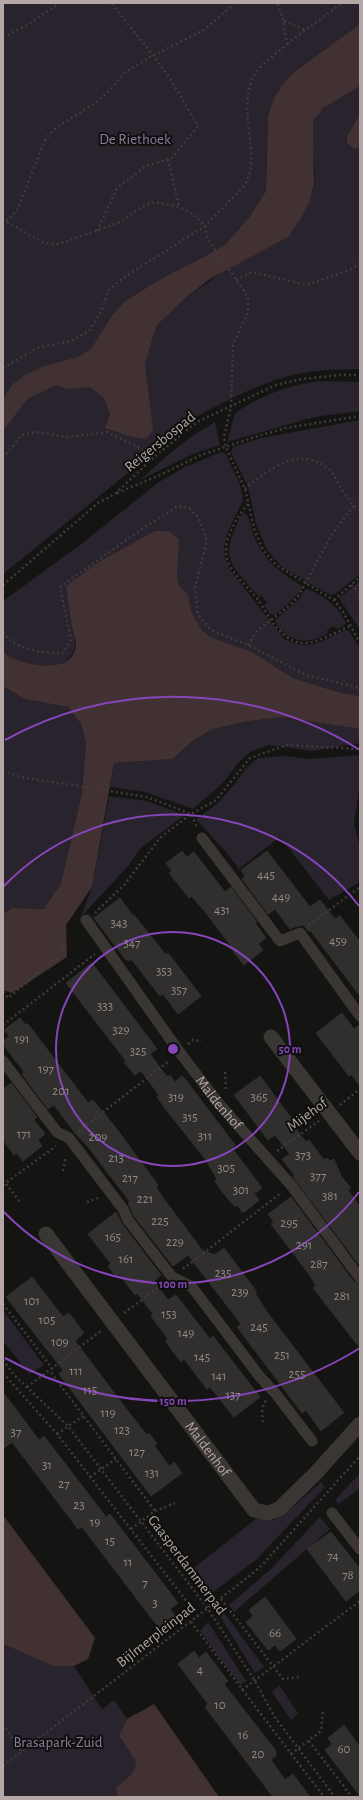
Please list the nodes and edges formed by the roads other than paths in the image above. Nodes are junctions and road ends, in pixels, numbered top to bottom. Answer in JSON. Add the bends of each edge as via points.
{"nodes":[{"id":1,"x":202,"y":838,"type":"road end"},
{"id":2,"x":86,"y":920,"type":"road end"},
{"id":3,"x":360,"y":1016,"type":"edge"},
{"id":4,"x":271,"y":1037,"type":"dead end"},
{"id":5,"x":3,"y":1061,"type":"edge"},
{"id":6,"x":360,"y":1153,"type":"edge"},
{"id":7,"x":46,"y":1234,"type":"dead end"},
{"id":8,"x":360,"y":1278,"type":"edge"},
{"id":9,"x":360,"y":1424,"type":"edge"},
{"id":10,"x":312,"y":1440,"type":"dead end"},
{"id":11,"x":332,"y":1513,"type":"dead end"},
{"id":12,"x":360,"y":1549,"type":"edge"}],
"edges":[{"from":1,"to":3,"type":"street","via":[[280,941],[300,933]]},
{"from":2,"to":8,"type":"street","name":"Maldenhof","via":[[219,1104],[291,1185]]},
{"from":4,"to":6,"type":"street"},
{"from":5,"to":10,"type":"street","via":[[57,1132],[69,1138],[172,1277],[192,1287],[260,1377]]},
{"from":7,"to":9,"type":"street","name":"Maldenhof","via":[[254,1510],[268,1513],[279,1509]]},
{"from":11,"to":12,"type":"street"}]}
